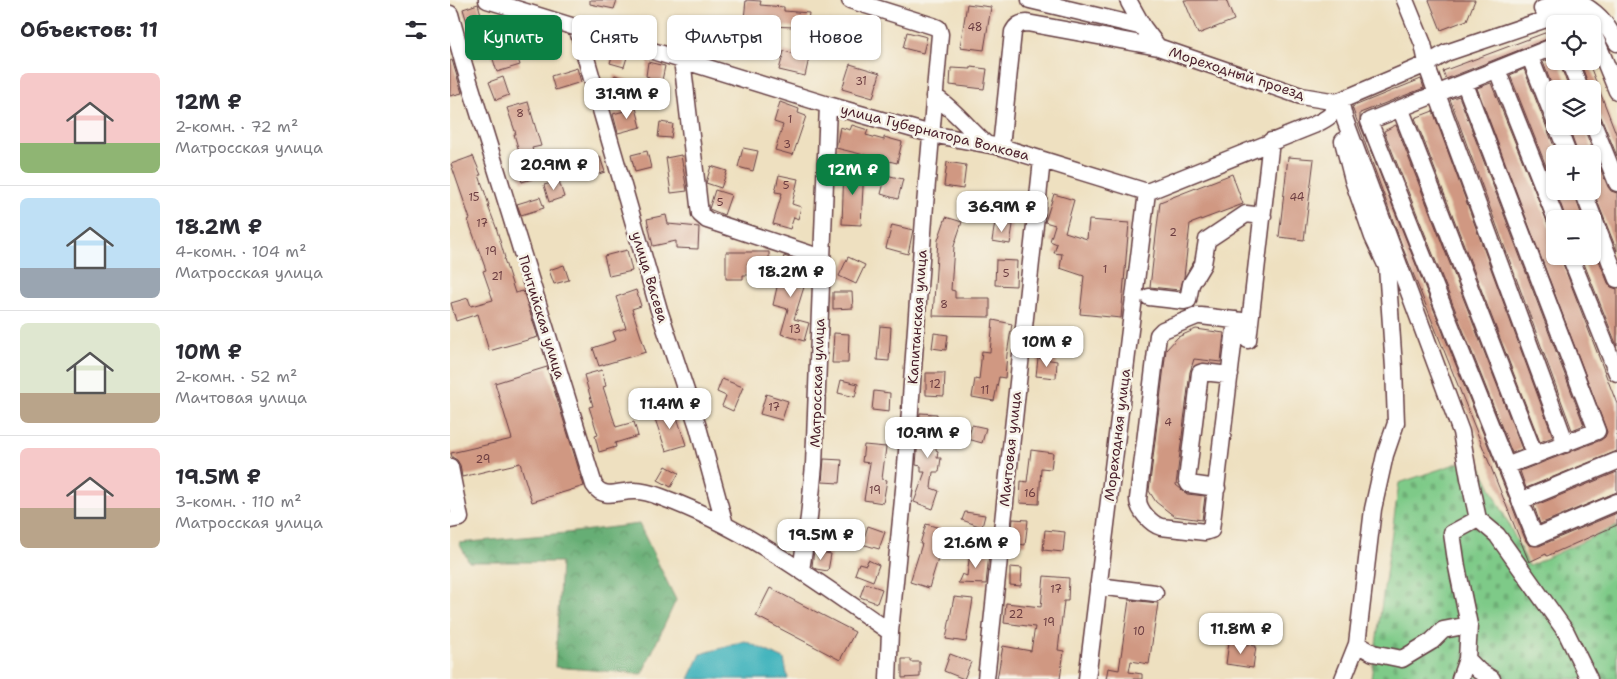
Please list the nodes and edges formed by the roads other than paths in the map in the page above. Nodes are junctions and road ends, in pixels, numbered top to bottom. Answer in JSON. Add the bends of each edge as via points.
{"nodes":[{"id":1,"x":487,"y":0,"type":"edge"},
{"id":2,"x":850,"y":0,"type":"edge"},
{"id":3,"x":1129,"y":0,"type":"edge"},
{"id":4,"x":1405,"y":0,"type":"edge"},
{"id":5,"x":1568,"y":0,"type":"edge"},
{"id":6,"x":1574,"y":0,"type":"edge"},
{"id":7,"x":1037,"y":1,"type":"edge"},
{"id":8,"x":450,"y":14,"type":"edge"},
{"id":9,"x":1558,"y":15,"type":"edge"},
{"id":10,"x":1575,"y":15,"type":"edge"},
{"id":11,"x":1546,"y":19,"type":"edge"},
{"id":12,"x":572,"y":26,"type":"edge"},
{"id":13,"x":1143,"y":27,"type":"junction"},
{"id":14,"x":1617,"y":43,"type":"edge"},
{"id":15,"x":1158,"y":48,"type":"junction"},
{"id":16,"x":1546,"y":50,"type":"edge"},
{"id":17,"x":1601,"y":52,"type":"edge"},
{"id":18,"x":1446,"y":53,"type":"junction"},
{"id":19,"x":1530,"y":57,"type":"junction"},
{"id":20,"x":587,"y":60,"type":"edge"},
{"id":21,"x":682,"y":60,"type":"edge"},
{"id":22,"x":685,"y":60,"type":"edge"},
{"id":23,"x":1428,"y":63,"type":"junction"},
{"id":24,"x":1497,"y":70,"type":"junction"},
{"id":25,"x":1464,"y":84,"type":"junction"},
{"id":26,"x":1617,"y":91,"type":"edge"},
{"id":27,"x":1437,"y":94,"type":"junction"},
{"id":28,"x":934,"y":96,"type":"junction"},
{"id":29,"x":1546,"y":98,"type":"edge"},
{"id":30,"x":828,"y":105,"type":"junction"},
{"id":31,"x":1337,"y":105,"type":"junction"},
{"id":32,"x":1400,"y":110,"type":"junction"},
{"id":33,"x":931,"y":134,"type":"junction"},
{"id":34,"x":1598,"y":135,"type":"edge"},
{"id":35,"x":1271,"y":141,"type":"junction"},
{"id":36,"x":994,"y":146,"type":"junction"},
{"id":37,"x":1042,"y":160,"type":"junction"},
{"id":38,"x":1617,"y":183,"type":"edge"},
{"id":39,"x":1146,"y":192,"type":"junction"},
{"id":40,"x":1586,"y":200,"type":"edge"},
{"id":41,"x":1552,"y":210,"type":"edge"},
{"id":42,"x":1263,"y":216,"type":"junction"},
{"id":43,"x":822,"y":258,"type":"junction"},
{"id":44,"x":1574,"y":265,"type":"edge"},
{"id":45,"x":1617,"y":279,"type":"edge"},
{"id":46,"x":1149,"y":297,"type":"dead end"},
{"id":47,"x":1243,"y":321,"type":"junction"},
{"id":48,"x":1248,"y":340,"type":"dead end"},
{"id":49,"x":1617,"y":373,"type":"edge"},
{"id":50,"x":1230,"y":375,"type":"junction"},
{"id":51,"x":1566,"y":444,"type":"junction"},
{"id":52,"x":1535,"y":456,"type":"junction"},
{"id":53,"x":1617,"y":461,"type":"edge"},
{"id":54,"x":450,"y":466,"type":"edge"},
{"id":55,"x":1506,"y":466,"type":"junction"},
{"id":56,"x":1217,"y":488,"type":"junction"},
{"id":57,"x":1520,"y":501,"type":"junction"},
{"id":58,"x":1617,"y":502,"type":"edge"},
{"id":59,"x":455,"y":519,"type":"edge"},
{"id":60,"x":1478,"y":519,"type":"junction"},
{"id":61,"x":725,"y":525,"type":"junction"},
{"id":62,"x":800,"y":570,"type":"junction"},
{"id":63,"x":1098,"y":586,"type":"junction"},
{"id":64,"x":1155,"y":593,"type":"dead end"},
{"id":65,"x":1469,"y":625,"type":"junction"},
{"id":66,"x":890,"y":632,"type":"junction"},
{"id":67,"x":1357,"y":644,"type":"junction"},
{"id":68,"x":1467,"y":659,"type":"junction"},
{"id":69,"x":888,"y":679,"type":"edge"},
{"id":70,"x":986,"y":679,"type":"edge"},
{"id":71,"x":1087,"y":679,"type":"edge"},
{"id":72,"x":1343,"y":679,"type":"edge"},
{"id":73,"x":1460,"y":679,"type":"edge"},
{"id":74,"x":1492,"y":679,"type":"edge"},
{"id":75,"x":1588,"y":679,"type":"edge"}],
"edges":[{"from":1,"to":12,"type":"street","name":"улица Губернатора Волкова"},
{"from":2,"to":28,"type":"street","name":"Капитанская улица","via":[[938,28]]},
{"from":3,"to":13,"type":"street","name":"Мореходный проезд"},
{"from":4,"to":23,"type":"street"},
{"from":5,"to":18,"type":"street","via":[[1466,37]]},
{"from":6,"to":14,"type":"street","via":[[1598,14]]},
{"from":7,"to":13,"type":"street"},
{"from":8,"to":61,"type":"street","name":"Понтийская улица","via":[[594,485],[603,494],[634,490],[662,497]]},
{"from":9,"to":10,"type":"street"},
{"from":11,"to":18,"type":"street"},
{"from":13,"to":15,"type":"street","name":"Мореходный проезд"},
{"from":15,"to":31,"type":"street","name":"Мореходный проезд","via":[[1300,96]]},
{"from":15,"to":36,"type":"street","via":[[1021,23],[1013,32]]},
{"from":16,"to":19,"type":"street"},
{"from":17,"to":26,"type":"street"},
{"from":18,"to":23,"type":"street"},
{"from":19,"to":24,"type":"street"},
{"from":19,"to":29,"type":"street"},
{"from":20,"to":61,"type":"street","name":"улица Васева"},
{"from":21,"to":43,"type":"street","via":[[700,214],[707,220]]},
{"from":22,"to":30,"type":"street","name":"улица Губернатора Волкова"},
{"from":23,"to":27,"type":"street"},
{"from":23,"to":31,"type":"street"},
{"from":24,"to":25,"type":"street"},
{"from":24,"to":41,"type":"street"},
{"from":25,"to":27,"type":"street"},
{"from":25,"to":51,"type":"street","via":[[1597,431]]},
{"from":27,"to":32,"type":"street"},
{"from":27,"to":51,"type":"street"},
{"from":28,"to":33,"type":"street","name":"Капитанская улица"},
{"from":28,"to":36,"type":"street","via":[[948,105],[970,130]]},
{"from":30,"to":33,"type":"street","name":"улица Губернатора Волкова"},
{"from":30,"to":43,"type":"street","name":"Матросская улица"},
{"from":31,"to":35,"type":"street","via":[[1314,125]]},
{"from":31,"to":60,"type":"street","via":[[1461,432]]},
{"from":31,"to":67,"type":"street","via":[[1353,180],[1387,268],[1394,368],[1396,423],[1373,509]]},
{"from":32,"to":52,"type":"street"},
{"from":32,"to":55,"type":"street","via":[[1369,121]]},
{"from":33,"to":36,"type":"street","name":"улица Губернатора Волкова"},
{"from":33,"to":66,"type":"street","name":"Капитанская улица","via":[[906,470]]},
{"from":34,"to":38,"type":"street"},
{"from":35,"to":39,"type":"street"},
{"from":35,"to":42,"type":"street"},
{"from":36,"to":37,"type":"street","name":"улица Губернатора Волкова"},
{"from":37,"to":39,"type":"street","name":"улица Губернатора Волкова"},
{"from":37,"to":70,"type":"street","name":"Мачтовая улица"},
{"from":39,"to":63,"type":"street","name":"Мореходная улица"},
{"from":40,"to":45,"type":"street"},
{"from":42,"to":46,"type":"street","via":[[1246,214],[1207,240],[1203,264],[1191,284],[1188,300]]},
{"from":42,"to":47,"type":"street"},
{"from":43,"to":62,"type":"street","name":"Матросская улица","via":[[814,465]]},
{"from":44,"to":49,"type":"street"},
{"from":47,"to":48,"type":"street"},
{"from":47,"to":50,"type":"street"},
{"from":47,"to":56,"type":"street","via":[[1196,316],[1158,334],[1138,504],[1161,528],[1208,532],[1212,526]]},
{"from":50,"to":56,"type":"street"},
{"from":50,"to":56,"type":"street","via":[[1201,372],[1199,376],[1187,482]]},
{"from":51,"to":52,"type":"street"},
{"from":52,"to":55,"type":"street"},
{"from":53,"to":57,"type":"street"},
{"from":54,"to":59,"type":"street"},
{"from":55,"to":57,"type":"street"},
{"from":57,"to":58,"type":"street","via":[[1535,537]]},
{"from":60,"to":65,"type":"street","via":[[1452,533]]},
{"from":60,"to":75,"type":"street","via":[[1497,535],[1566,632]]},
{"from":61,"to":62,"type":"street"},
{"from":62,"to":66,"type":"street"},
{"from":63,"to":64,"type":"street"},
{"from":63,"to":71,"type":"street","name":"Мореходная улица"},
{"from":65,"to":67,"type":"street","via":[[1443,630],[1432,641],[1402,658],[1373,653]]},
{"from":65,"to":68,"type":"street"},
{"from":66,"to":69,"type":"street","name":"Капитанская улица"},
{"from":67,"to":72,"type":"street"},
{"from":68,"to":73,"type":"street"},
{"from":68,"to":74,"type":"street"}]}
